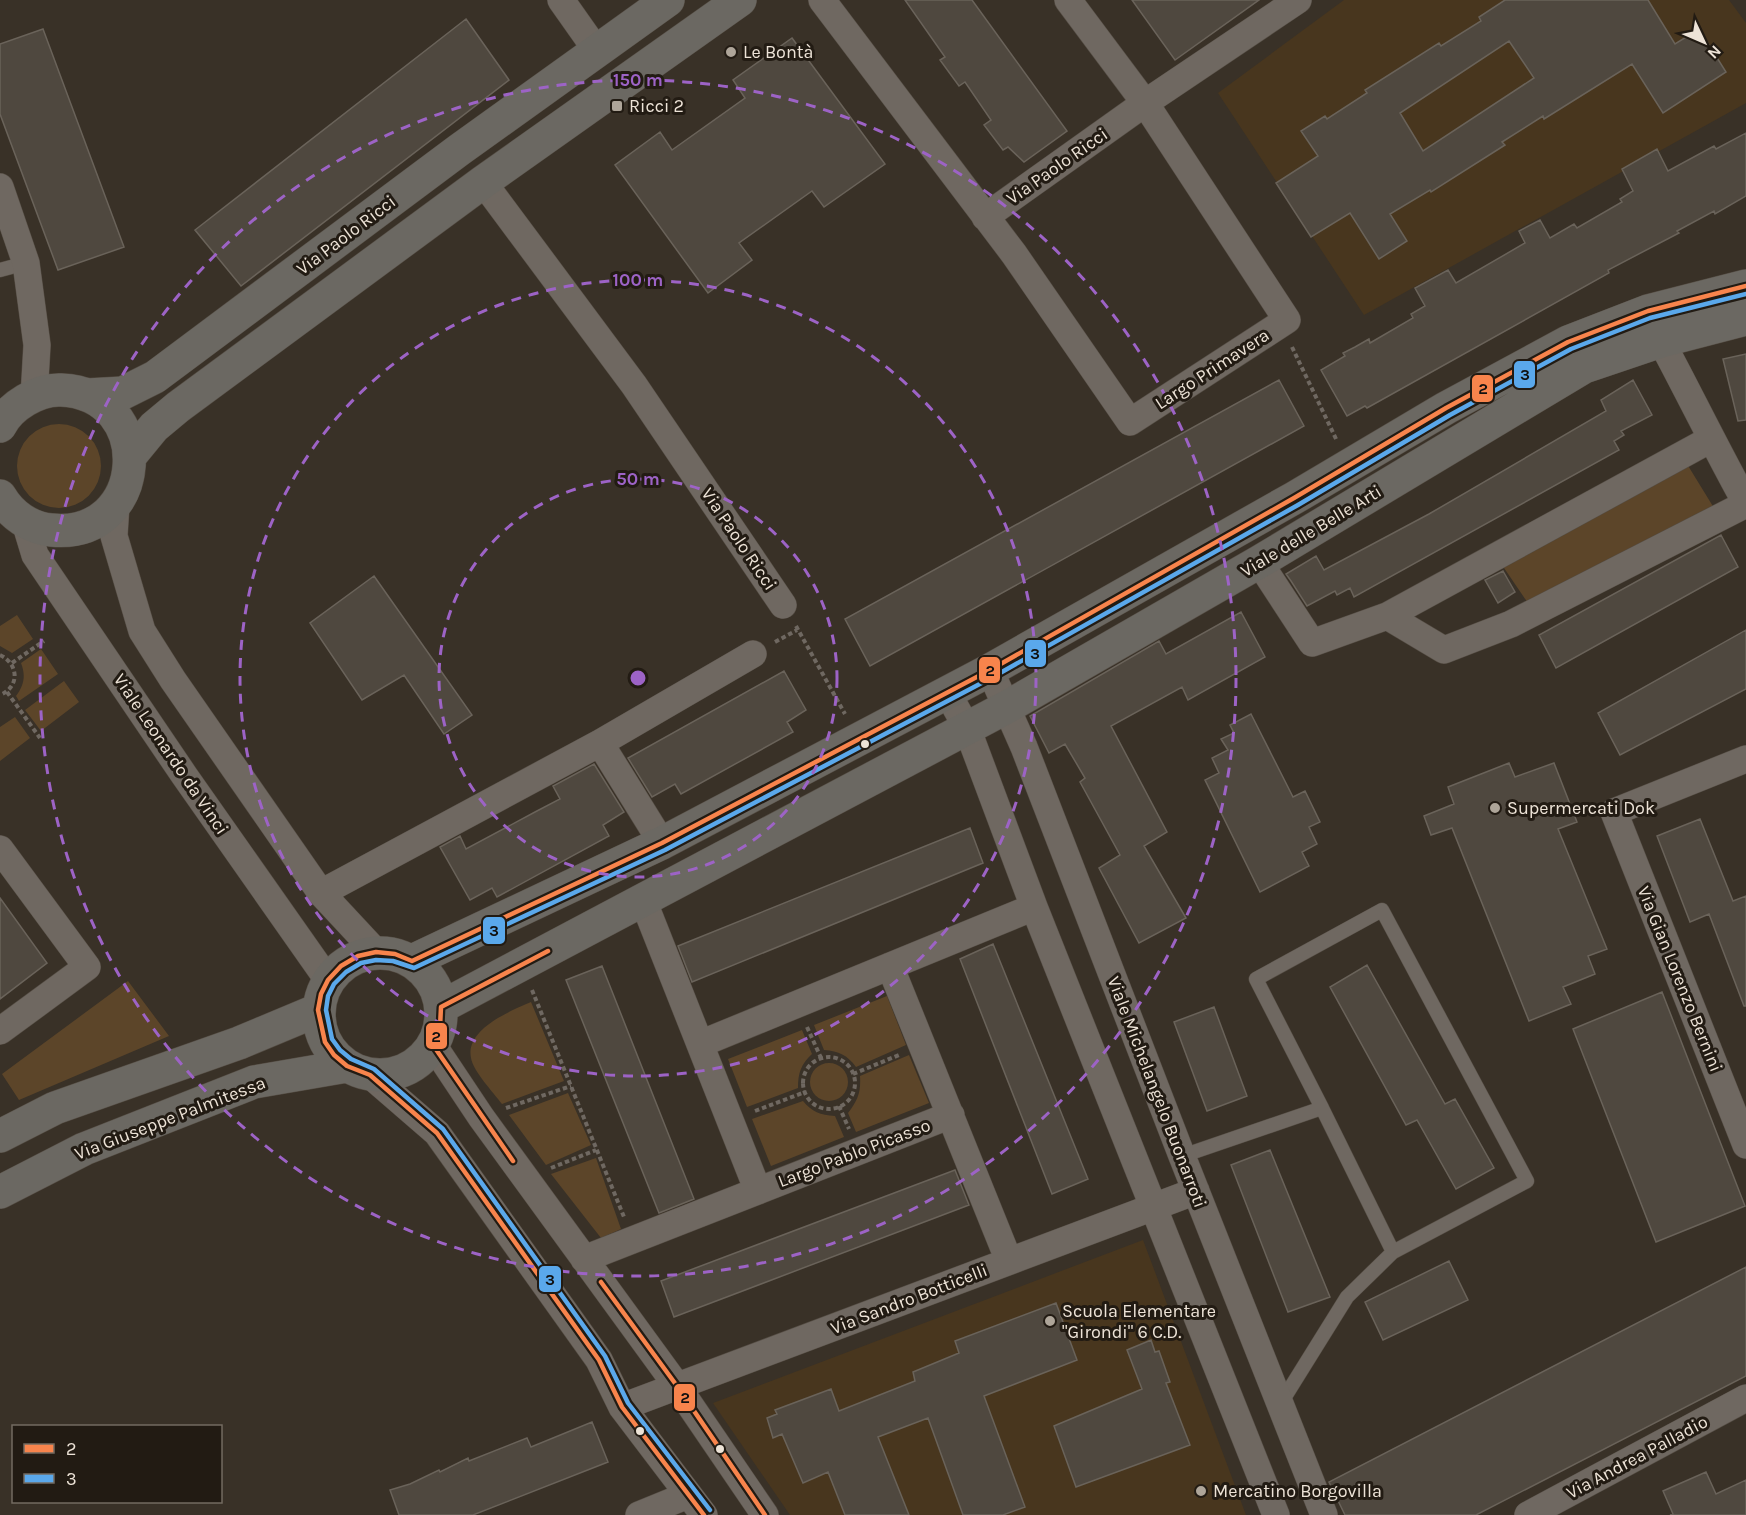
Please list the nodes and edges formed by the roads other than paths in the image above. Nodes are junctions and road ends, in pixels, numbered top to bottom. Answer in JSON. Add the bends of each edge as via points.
{"nodes":[{"id":1,"x":561,"y":0,"type":"edge"},
{"id":2,"x":668,"y":0,"type":"edge"},
{"id":3,"x":740,"y":0,"type":"edge"},
{"id":4,"x":822,"y":0,"type":"edge"},
{"id":5,"x":1068,"y":0,"type":"edge"},
{"id":6,"x":1298,"y":0,"type":"edge"},
{"id":7,"x":597,"y":51,"type":"junction"},
{"id":8,"x":1145,"y":104,"type":"junction"},
{"id":9,"x":483,"y":182,"type":"junction"},
{"id":10,"x":0,"y":187,"type":"edge"},
{"id":11,"x":985,"y":217,"type":"junction"},
{"id":12,"x":13,"y":267,"type":"edge"},
{"id":13,"x":1746,"y":286,"type":"edge"},
{"id":14,"x":1746,"y":319,"type":"edge"},
{"id":15,"x":1661,"y":341,"type":"junction"},
{"id":16,"x":59,"y":394,"type":"junction"},
{"id":17,"x":0,"y":426,"type":"edge"},
{"id":18,"x":1711,"y":439,"type":"junction"},
{"id":19,"x":131,"y":455,"type":"junction"},
{"id":20,"x":0,"y":496,"type":"edge"},
{"id":21,"x":1746,"y":503,"type":"edge"},
{"id":22,"x":116,"y":504,"type":"junction"},
{"id":23,"x":16,"y":526,"type":"edge"},
{"id":24,"x":1259,"y":562,"type":"junction"},
{"id":25,"x":783,"y":605,"type":"road end"},
{"id":26,"x":1387,"y":616,"type":"junction"},
{"id":27,"x":753,"y":654,"type":"dead end"},
{"id":28,"x":990,"y":670,"type":"junction"},
{"id":29,"x":947,"y":692,"type":"junction"},
{"id":30,"x":1007,"y":707,"type":"junction"},
{"id":31,"x":967,"y":728,"type":"junction"},
{"id":32,"x":600,"y":743,"type":"junction"},
{"id":33,"x":1746,"y":759,"type":"edge"},
{"id":34,"x":662,"y":843,"type":"junction"},
{"id":35,"x":0,"y":849,"type":"edge"},
{"id":36,"x":321,"y":893,"type":"junction"},
{"id":37,"x":643,"y":900,"type":"junction"},
{"id":38,"x":1034,"y":907,"type":"junction"},
{"id":39,"x":376,"y":952,"type":"junction"},
{"id":40,"x":412,"y":961,"type":"junction"},
{"id":41,"x":890,"y":966,"type":"junction"},
{"id":42,"x":323,"y":995,"type":"junction"},
{"id":43,"x":441,"y":1007,"type":"junction"},
{"id":44,"x":0,"y":1031,"type":"edge"},
{"id":45,"x":700,"y":1044,"type":"junction"},
{"id":46,"x":433,"y":1045,"type":"junction"},
{"id":47,"x":358,"y":1070,"type":"junction"},
{"id":48,"x":1322,"y":1108,"type":"junction"},
{"id":49,"x":951,"y":1115,"type":"junction"},
{"id":50,"x":0,"y":1136,"type":"edge"},
{"id":51,"x":1746,"y":1145,"type":"edge"},
{"id":52,"x":1182,"y":1156,"type":"junction"},
{"id":53,"x":758,"y":1191,"type":"junction"},
{"id":54,"x":1196,"y":1191,"type":"junction"},
{"id":55,"x":0,"y":1192,"type":"edge"},
{"id":56,"x":1153,"y":1207,"type":"junction"},
{"id":57,"x":1394,"y":1252,"type":"junction"},
{"id":58,"x":584,"y":1259,"type":"junction"},
{"id":59,"x":1009,"y":1261,"type":"junction"},
{"id":60,"x":677,"y":1386,"type":"junction"},
{"id":61,"x":1746,"y":1398,"type":"edge"},
{"id":62,"x":1281,"y":1403,"type":"junction"},
{"id":63,"x":622,"y":1407,"type":"junction"},
{"id":64,"x":696,"y":1505,"type":"edge"},
{"id":65,"x":639,"y":1515,"type":"edge"},
{"id":66,"x":765,"y":1515,"type":"edge"},
{"id":67,"x":1276,"y":1515,"type":"edge"},
{"id":68,"x":1324,"y":1515,"type":"edge"},
{"id":69,"x":1528,"y":1515,"type":"edge"}],
"edges":[{"from":1,"to":7,"type":"street"},
{"from":2,"to":7,"type":"street","name":"Via Paolo Ricci"},
{"from":3,"to":9,"type":"street"},
{"from":4,"to":11,"type":"street"},
{"from":5,"to":8,"type":"street"},
{"from":6,"to":8,"type":"street","name":"Via Paolo Ricci"},
{"from":7,"to":16,"type":"street","name":"Via Paolo Ricci","via":[[155,377],[123,393]]},
{"from":8,"to":11,"type":"street","name":"Via Paolo Ricci"},
{"from":8,"to":11,"type":"street","name":"Largo Primavera","via":[[1287,320],[1130,422]]},
{"from":9,"to":19,"type":"street","via":[[178,407],[154,426]]},
{"from":9,"to":25,"type":"street","name":"Via Paolo Ricci","via":[[634,385]]},
{"from":10,"to":12,"type":"street"},
{"from":12,"to":16,"type":"street","via":[[37,345]]},
{"from":13,"to":28,"type":"street","name":"Viale delle Belle Arti","via":[[1648,311],[1568,342]]},
{"from":14,"to":15,"type":"street","name":"Viale delle Belle Arti"},
{"from":15,"to":18,"type":"street"},
{"from":15,"to":24,"type":"street","name":"Viale delle Belle Arti","via":[[1584,367]]},
{"from":16,"to":17,"type":"street","via":[[22,402]]},
{"from":16,"to":19,"type":"street","via":[[103,405],[117,418]]},
{"from":18,"to":21,"type":"street"},
{"from":18,"to":26,"type":"street"},
{"from":19,"to":22,"type":"street","via":[[125,489]]},
{"from":20,"to":23,"type":"street"},
{"from":21,"to":26,"type":"street","via":[[1511,624],[1444,650]]},
{"from":22,"to":23,"type":"street","via":[[83,527],[63,531]]},
{"from":22,"to":36,"type":"street","via":[[114,536],[142,631]]},
{"from":23,"to":42,"type":"street","name":"Viale Leonardo da Vinci","via":[[184,776]]},
{"from":24,"to":26,"type":"street","via":[[1312,643]]},
{"from":24,"to":30,"type":"street","name":"Viale delle Belle Arti"},
{"from":27,"to":32,"type":"street"},
{"from":28,"to":29,"type":"street","name":"Viale delle Belle Arti"},
{"from":28,"to":30,"type":"street","name":"Viale Michelangelo Buonarroti"},
{"from":29,"to":31,"type":"street"},
{"from":29,"to":34,"type":"street","name":"Viale delle Belle Arti"},
{"from":30,"to":31,"type":"street","name":"Viale delle Belle Arti"},
{"from":30,"to":52,"type":"street","name":"Viale Michelangelo Buonarroti"},
{"from":31,"to":37,"type":"street","name":"Viale delle Belle Arti"},
{"from":31,"to":38,"type":"street"},
{"from":32,"to":34,"type":"street"},
{"from":32,"to":36,"type":"street"},
{"from":33,"to":51,"type":"street","name":"Via Gian Lorenzo Bernini","via":[[1614,812]]},
{"from":34,"to":40,"type":"street","name":"Viale delle Belle Arti"},
{"from":35,"to":44,"type":"street","via":[[87,967]]},
{"from":36,"to":39,"type":"street"},
{"from":37,"to":43,"type":"street","name":"Viale delle Belle Arti"},
{"from":37,"to":45,"type":"street","name":"Largo Pablo Picasso"},
{"from":38,"to":41,"type":"street"},
{"from":38,"to":56,"type":"street"},
{"from":39,"to":40,"type":"street"},
{"from":39,"to":42,"type":"street","via":[[341,966]]},
{"from":40,"to":43,"type":"street","via":[[427,973],[437,989]]},
{"from":41,"to":45,"type":"street"},
{"from":41,"to":49,"type":"street","name":"Largo Pablo Picasso"},
{"from":42,"to":47,"type":"street","via":[[320,1026],[325,1041],[334,1055]]},
{"from":42,"to":50,"type":"street","via":[[239,1042],[55,1108]]},
{"from":43,"to":46,"type":"street","via":[[440,1027]]},
{"from":45,"to":53,"type":"street","name":"Largo Pablo Picasso"},
{"from":46,"to":47,"type":"street","via":[[422,1059],[395,1073]]},
{"from":46,"to":58,"type":"street"},
{"from":47,"to":55,"type":"street","name":"Via Giuseppe Palmitessa","via":[[254,1082],[84,1149]]},
{"from":47,"to":63,"type":"street","via":[[437,1133],[599,1360]]},
{"from":48,"to":52,"type":"lane"},
{"from":48,"to":57,"type":"lane"},
{"from":48,"to":57,"type":"lane","via":[[1256,979],[1382,910],[1527,1182]]},
{"from":49,"to":53,"type":"street","name":"Largo Pablo Picasso"},
{"from":49,"to":59,"type":"street","name":"Largo Pablo Picasso"},
{"from":52,"to":54,"type":"street","name":"Viale Michelangelo Buonarroti"},
{"from":53,"to":58,"type":"street","name":"Largo Pablo Picasso"},
{"from":54,"to":56,"type":"street","name":"Via Sandro Botticelli"},
{"from":54,"to":62,"type":"street","name":"Viale Michelangelo Buonarroti"},
{"from":56,"to":59,"type":"street","name":"Via Sandro Botticelli"},
{"from":56,"to":67,"type":"street"},
{"from":57,"to":62,"type":"lane","via":[[1347,1297]]},
{"from":58,"to":60,"type":"street"},
{"from":59,"to":60,"type":"street","name":"Via Sandro Botticelli"},
{"from":60,"to":63,"type":"street","name":"Via Sandro Botticelli"},
{"from":60,"to":66,"type":"street"},
{"from":61,"to":69,"type":"street","name":"Via Andrea Palladio"},
{"from":62,"to":68,"type":"street","name":"Viale Michelangelo Buonarroti"},
{"from":63,"to":64,"type":"street"},
{"from":64,"to":65,"type":"street"}]}
